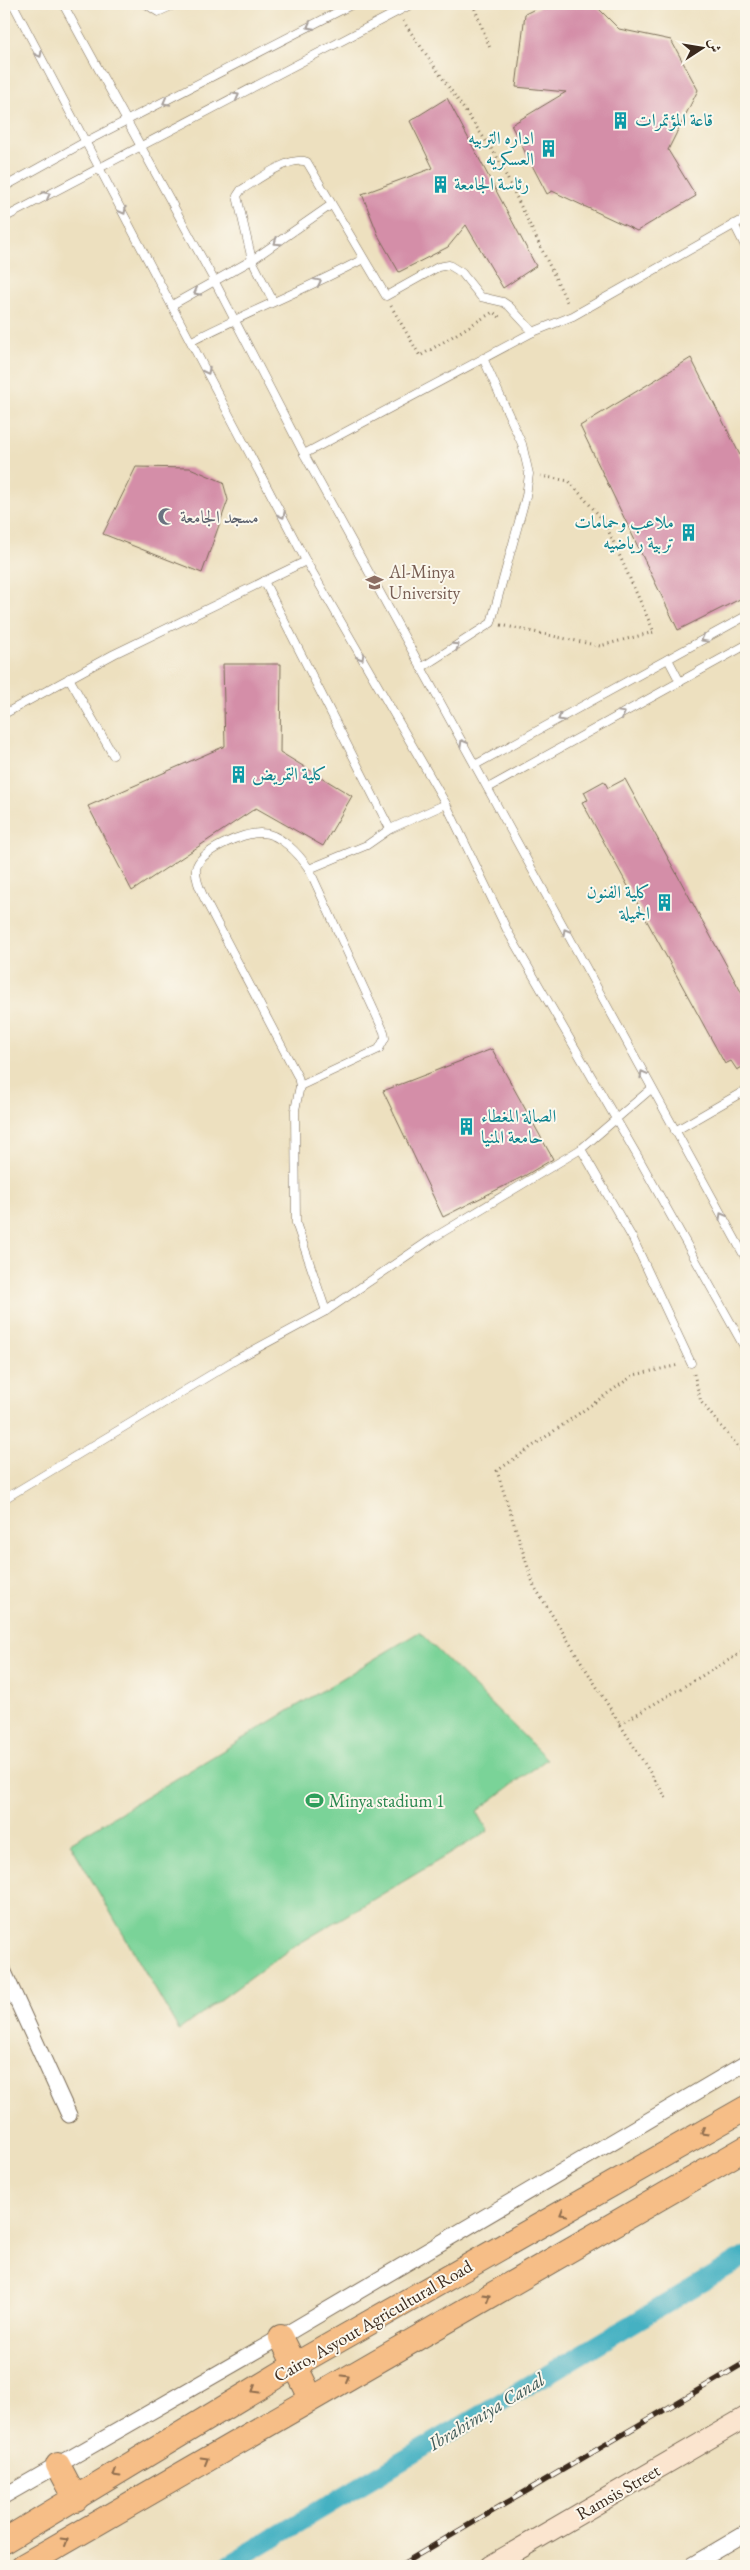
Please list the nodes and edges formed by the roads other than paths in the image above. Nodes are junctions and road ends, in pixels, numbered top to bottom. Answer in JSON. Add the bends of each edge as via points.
{"nodes":[{"id":1,"x":13,"y":4,"type":"edge"},
{"id":2,"x":63,"y":4,"type":"edge"},
{"id":3,"x":146,"y":4,"type":"edge"},
{"id":4,"x":176,"y":4,"type":"edge"},
{"id":5,"x":353,"y":4,"type":"edge"},
{"id":6,"x":412,"y":4,"type":"edge"},
{"id":7,"x":128,"y":122,"type":"junction"},
{"id":8,"x":85,"y":142,"type":"junction"},
{"id":9,"x":140,"y":146,"type":"junction"},
{"id":10,"x":100,"y":168,"type":"junction"},
{"id":11,"x":4,"y":187,"type":"edge"},
{"id":12,"x":331,"y":205,"type":"junction"},
{"id":13,"x":4,"y":218,"type":"edge"},
{"id":14,"x":746,"y":218,"type":"edge"},
{"id":15,"x":734,"y":224,"type":"junction"},
{"id":16,"x":746,"y":248,"type":"edge"},
{"id":17,"x":363,"y":259,"type":"junction"},
{"id":18,"x":252,"y":260,"type":"junction"},
{"id":19,"x":215,"y":282,"type":"junction"},
{"id":20,"x":273,"y":301,"type":"junction"},
{"id":21,"x":172,"y":305,"type":"junction"},
{"id":22,"x":234,"y":319,"type":"junction"},
{"id":23,"x":533,"y":332,"type":"junction"},
{"id":24,"x":192,"y":341,"type":"junction"},
{"id":25,"x":482,"y":358,"type":"junction"},
{"id":26,"x":304,"y":454,"type":"junction"},
{"id":27,"x":306,"y":561,"type":"junction"},
{"id":28,"x":264,"y":582,"type":"junction"},
{"id":29,"x":746,"y":616,"type":"edge"},
{"id":30,"x":746,"y":645,"type":"edge"},
{"id":31,"x":668,"y":659,"type":"junction"},
{"id":32,"x":421,"y":668,"type":"junction"},
{"id":33,"x":69,"y":678,"type":"junction"},
{"id":34,"x":680,"y":682,"type":"junction"},
{"id":35,"x":4,"y":714,"type":"edge"},
{"id":36,"x":113,"y":755,"type":"dead end"},
{"id":37,"x":475,"y":765,"type":"junction"},
{"id":38,"x":488,"y":788,"type":"junction"},
{"id":39,"x":446,"y":804,"type":"junction"},
{"id":40,"x":390,"y":829,"type":"junction"},
{"id":41,"x":309,"y":869,"type":"junction"},
{"id":42,"x":300,"y":1086,"type":"junction"},
{"id":43,"x":652,"y":1089,"type":"junction"},
{"id":44,"x":746,"y":1090,"type":"edge"},
{"id":45,"x":617,"y":1119,"type":"junction"},
{"id":46,"x":674,"y":1131,"type":"junction"},
{"id":47,"x":581,"y":1149,"type":"junction"},
{"id":48,"x":746,"y":1259,"type":"edge"},
{"id":49,"x":326,"y":1311,"type":"junction"},
{"id":50,"x":746,"y":1350,"type":"edge"},
{"id":51,"x":691,"y":1363,"type":"road end"},
{"id":52,"x":4,"y":1499,"type":"edge"},
{"id":53,"x":4,"y":1972,"type":"edge"},
{"id":54,"x":746,"y":2063,"type":"edge"},
{"id":55,"x":746,"y":2108,"type":"edge"},
{"id":56,"x":69,"y":2115,"type":"dead end"},
{"id":57,"x":746,"y":2148,"type":"edge"},
{"id":58,"x":281,"y":2337,"type":"junction"},
{"id":59,"x":295,"y":2365,"type":"junction"},
{"id":60,"x":311,"y":2398,"type":"junction"},
{"id":61,"x":746,"y":2417,"type":"edge"},
{"id":62,"x":58,"y":2465,"type":"junction"},
{"id":63,"x":4,"y":2496,"type":"edge"},
{"id":64,"x":76,"y":2499,"type":"junction"},
{"id":65,"x":746,"y":2533,"type":"edge"},
{"id":66,"x":4,"y":2541,"type":"edge"},
{"id":67,"x":23,"y":2566,"type":"edge"},
{"id":68,"x":490,"y":2566,"type":"edge"},
{"id":69,"x":690,"y":2566,"type":"edge"}],
"edges":[{"from":1,"to":8,"type":"lane","one_way":true},
{"from":2,"to":7,"type":"lane"},
{"from":3,"to":4,"type":"lane","via":[[158,12]]},
{"from":5,"to":7,"type":"lane","one_way":true},
{"from":9,"to":6,"type":"lane","one_way":true},
{"from":7,"to":8,"type":"lane"},
{"from":7,"to":9,"type":"lane"},
{"from":8,"to":10,"type":"lane"},
{"from":8,"to":11,"type":"lane"},
{"from":9,"to":10,"type":"lane"},
{"from":9,"to":19,"type":"lane"},
{"from":13,"to":10,"type":"lane","one_way":true},
{"from":10,"to":21,"type":"lane","one_way":true},
{"from":12,"to":17,"type":"lane"},
{"from":12,"to":18,"type":"lane","one_way":true},
{"from":12,"to":18,"type":"lane","via":[[307,162],[300,159],[241,190],[237,203]]},
{"from":14,"to":15,"type":"lane"},
{"from":15,"to":16,"type":"lane"},
{"from":15,"to":23,"type":"lane","via":[[573,316]]},
{"from":20,"to":17,"type":"lane","one_way":true,"via":[[314,285]]},
{"from":17,"to":23,"type":"lane","via":[[386,296],[438,267],[449,265],[462,273],[482,297],[509,306]]},
{"from":18,"to":19,"type":"lane"},
{"from":18,"to":20,"type":"lane"},
{"from":19,"to":21,"type":"lane","one_way":true},
{"from":19,"to":22,"type":"lane"},
{"from":20,"to":22,"type":"lane"},
{"from":21,"to":24,"type":"lane"},
{"from":22,"to":24,"type":"lane"},
{"from":22,"to":26,"type":"lane"},
{"from":23,"to":25,"type":"lane"},
{"from":24,"to":27,"type":"lane","one_way":true},
{"from":25,"to":26,"type":"lane"},
{"from":32,"to":25,"type":"lane","one_way":true,"via":[[491,623],[518,528],[529,474],[522,444]]},
{"from":26,"to":32,"type":"lane"},
{"from":27,"to":28,"type":"lane"},
{"from":27,"to":39,"type":"lane","one_way":true},
{"from":28,"to":33,"type":"lane"},
{"from":28,"to":40,"type":"lane"},
{"from":29,"to":31,"type":"lane","one_way":true},
{"from":30,"to":34,"type":"lane"},
{"from":31,"to":34,"type":"lane"},
{"from":31,"to":37,"type":"lane","one_way":true},
{"from":37,"to":32,"type":"lane","one_way":true},
{"from":33,"to":35,"type":"lane"},
{"from":33,"to":36,"type":"lane"},
{"from":38,"to":34,"type":"lane","one_way":true},
{"from":37,"to":38,"type":"lane"},
{"from":43,"to":38,"type":"lane","one_way":true},
{"from":39,"to":40,"type":"lane"},
{"from":39,"to":45,"type":"lane","via":[[508,932]]},
{"from":40,"to":41,"type":"lane","via":[[367,845]]},
{"from":41,"to":42,"type":"lane","via":[[385,1038],[379,1048]]},
{"from":41,"to":42,"type":"lane","via":[[299,854],[274,837],[260,833],[216,848],[201,857],[196,868],[204,898],[294,1068]]},
{"from":42,"to":49,"type":"lane","via":[[295,1110],[296,1223]]},
{"from":43,"to":45,"type":"lane"},
{"from":43,"to":46,"type":"lane"},
{"from":44,"to":46,"type":"lane"},
{"from":45,"to":47,"type":"lane"},
{"from":45,"to":50,"type":"lane"},
{"from":48,"to":46,"type":"lane","one_way":true},
{"from":47,"to":49,"type":"lane","via":[[433,1238]]},
{"from":47,"to":51,"type":"lane","via":[[633,1239]]},
{"from":49,"to":52,"type":"lane","via":[[238,1359]]},
{"from":53,"to":56,"type":"street"},
{"from":54,"to":58,"type":"street","name":"Cairo, Asyout Agricultural Road"},
{"from":55,"to":59,"type":"highway","name":"Cairo, Asyout Agricultural Road","one_way":true},
{"from":60,"to":57,"type":"highway","name":"Cairo, Asyout Agricultural Road","one_way":true},
{"from":58,"to":59,"type":"highway"},
{"from":58,"to":62,"type":"street","name":"Cairo, Asyout Agricultural Road"},
{"from":59,"to":60,"type":"highway"},
{"from":59,"to":64,"type":"highway","name":"Cairo, Asyout Agricultural Road","one_way":true},
{"from":67,"to":60,"type":"highway","name":"Cairo, Asyout Agricultural Road","one_way":true},
{"from":61,"to":68,"type":"main road","name":"Ramsis Street"},
{"from":62,"to":63,"type":"street","name":"Cairo, Asyout Agricultural Road"},
{"from":62,"to":64,"type":"highway"},
{"from":64,"to":66,"type":"highway","name":"Cairo, Asyout Agricultural Road"},
{"from":65,"to":69,"type":"street"}]}
